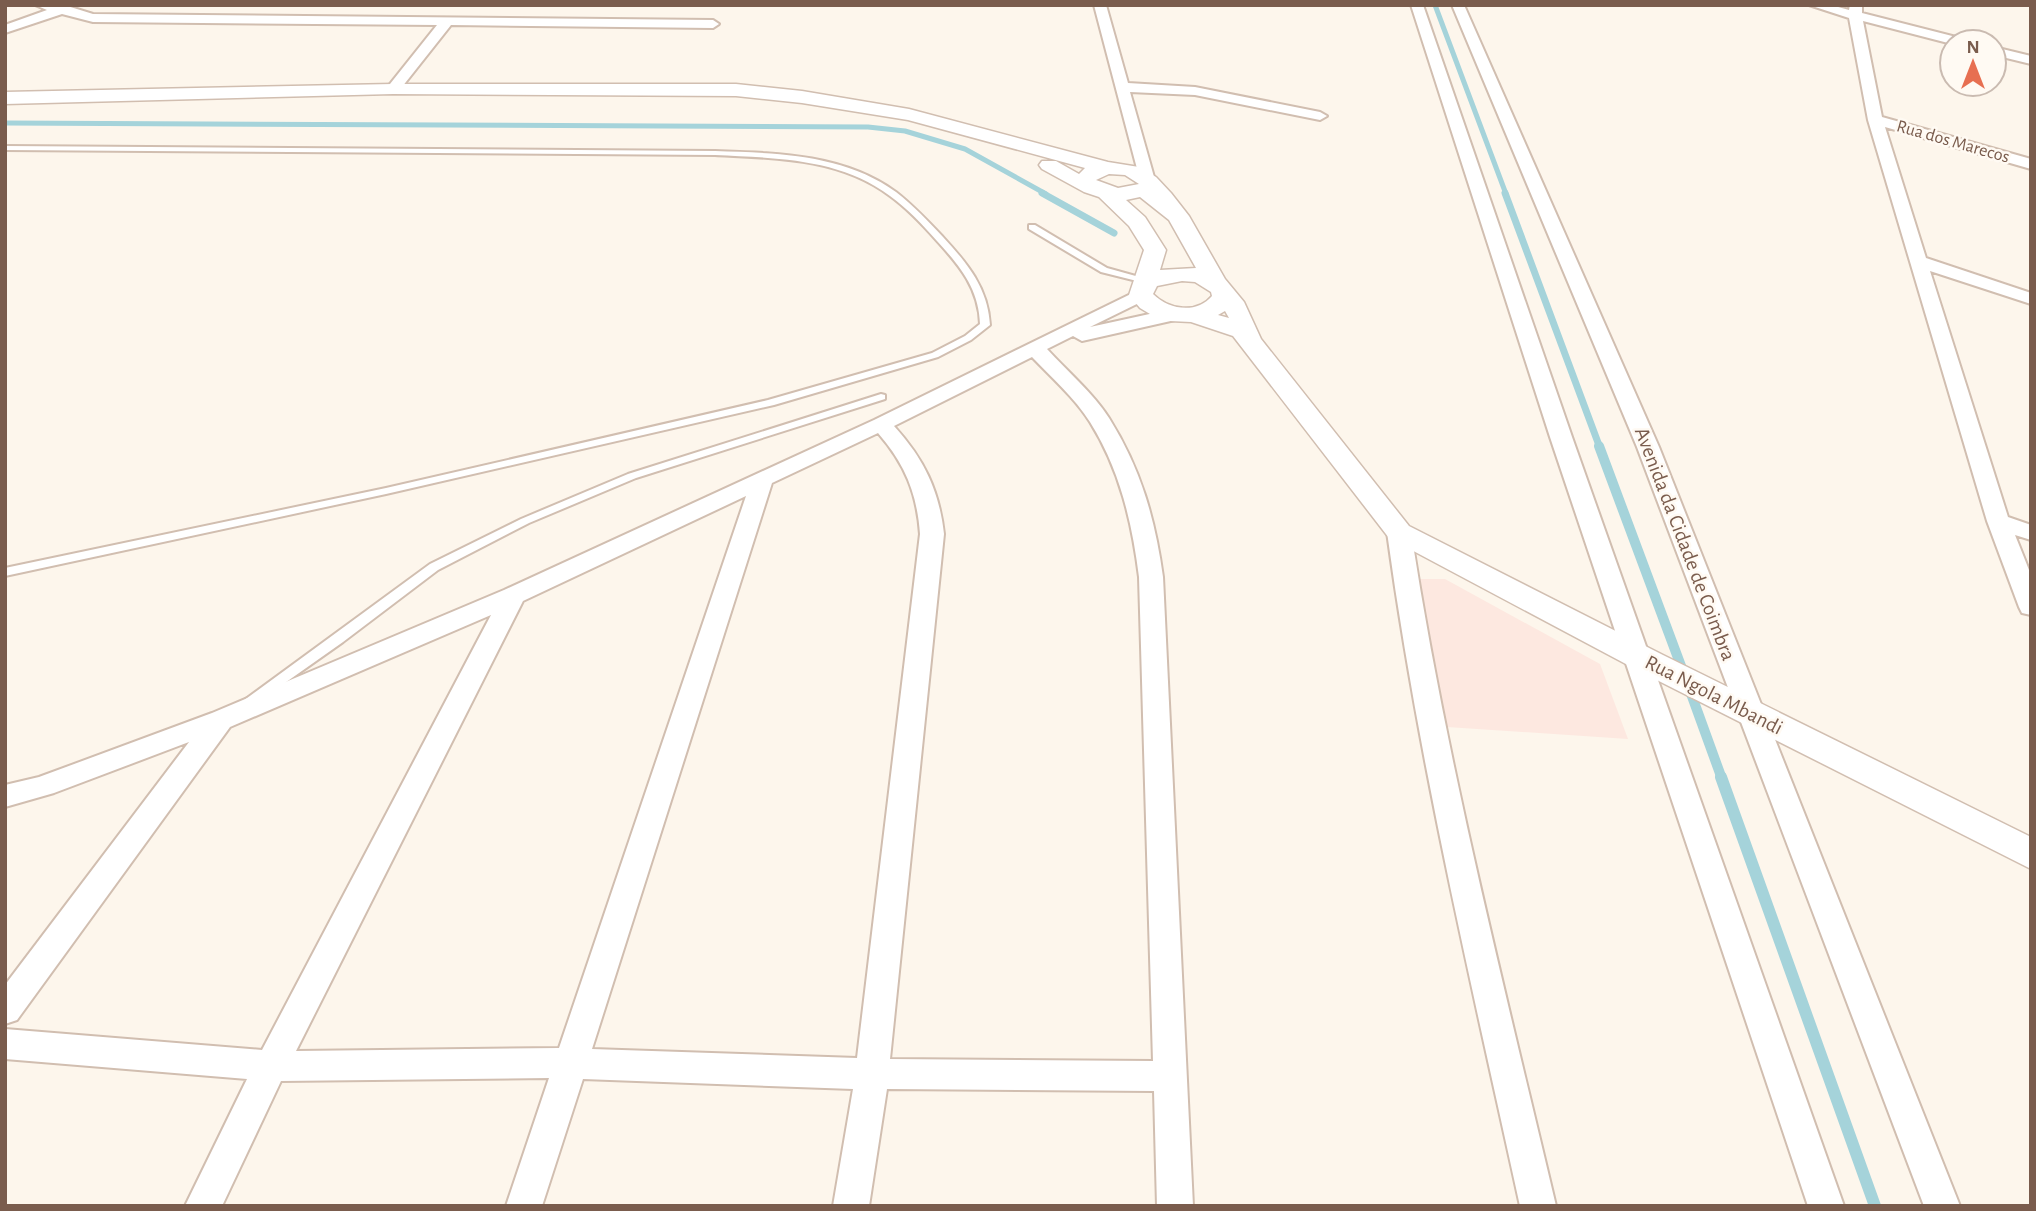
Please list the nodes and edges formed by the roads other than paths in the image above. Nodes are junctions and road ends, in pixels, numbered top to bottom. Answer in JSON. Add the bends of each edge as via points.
{"nodes":[{"id":1,"x":41,"y":5,"type":"edge"},
{"id":2,"x":1100,"y":5,"type":"edge"},
{"id":3,"x":1418,"y":5,"type":"edge"},
{"id":4,"x":1458,"y":5,"type":"edge"},
{"id":5,"x":1815,"y":5,"type":"edge"},
{"id":6,"x":66,"y":8,"type":"edge"},
{"id":7,"x":1856,"y":10,"type":"edge"},
{"id":8,"x":446,"y":23,"type":"junction"},
{"id":9,"x":713,"y":24,"type":"dead end"},
{"id":10,"x":5,"y":29,"type":"edge"},
{"id":11,"x":1938,"y":35,"type":"edge"},
{"id":12,"x":2008,"y":54,"type":"edge"},
{"id":13,"x":2031,"y":60,"type":"edge"},
{"id":14,"x":1122,"y":86,"type":"junction"},
{"id":15,"x":393,"y":89,"type":"junction"},
{"id":16,"x":5,"y":98,"type":"edge"},
{"id":17,"x":909,"y":115,"type":"junction"},
{"id":18,"x":1320,"y":116,"type":"dead end"},
{"id":19,"x":1875,"y":120,"type":"junction"},
{"id":20,"x":1135,"y":141,"type":"junction"},
{"id":21,"x":5,"y":148,"type":"edge"},
{"id":22,"x":2031,"y":164,"type":"edge"},
{"id":23,"x":1114,"y":168,"type":"junction"},
{"id":24,"x":1146,"y":177,"type":"junction"},
{"id":25,"x":1099,"y":191,"type":"junction"},
{"id":26,"x":1178,"y":216,"type":"junction"},
{"id":27,"x":1032,"y":228,"type":"dead end"},
{"id":28,"x":1921,"y":262,"type":"junction"},
{"id":29,"x":1219,"y":287,"type":"junction"},
{"id":30,"x":1143,"y":288,"type":"junction"},
{"id":31,"x":2031,"y":299,"type":"edge"},
{"id":32,"x":1184,"y":314,"type":"junction"},
{"id":33,"x":1044,"y":345,"type":"junction"},
{"id":34,"x":1268,"y":367,"type":"junction"},
{"id":35,"x":881,"y":411,"type":"junction"},
{"id":36,"x":761,"y":481,"type":"junction"},
{"id":37,"x":1998,"y":521,"type":"junction"},
{"id":38,"x":1399,"y":532,"type":"junction"},
{"id":39,"x":2031,"y":533,"type":"edge"},
{"id":40,"x":5,"y":572,"type":"edge"},
{"id":41,"x":513,"y":596,"type":"junction"},
{"id":42,"x":2031,"y":607,"type":"edge"},
{"id":43,"x":1643,"y":659,"type":"junction"},
{"id":44,"x":1752,"y":715,"type":"junction"},
{"id":45,"x":221,"y":720,"type":"junction"},
{"id":46,"x":5,"y":796,"type":"edge"},
{"id":47,"x":2031,"y":853,"type":"edge"},
{"id":48,"x":5,"y":1010,"type":"edge"},
{"id":49,"x":5,"y":1044,"type":"edge"},
{"id":50,"x":571,"y":1063,"type":"junction"},
{"id":51,"x":271,"y":1066,"type":"junction"},
{"id":52,"x":872,"y":1074,"type":"junction"},
{"id":53,"x":1171,"y":1076,"type":"junction"},
{"id":54,"x":202,"y":1206,"type":"edge"},
{"id":55,"x":524,"y":1206,"type":"edge"},
{"id":56,"x":851,"y":1206,"type":"edge"},
{"id":57,"x":1175,"y":1206,"type":"edge"},
{"id":58,"x":1538,"y":1206,"type":"edge"},
{"id":59,"x":1826,"y":1206,"type":"edge"},
{"id":60,"x":1942,"y":1206,"type":"edge"}],
"edges":[{"from":1,"to":6,"type":"street"},
{"from":2,"to":14,"type":"street"},
{"from":3,"to":43,"type":"street"},
{"from":4,"to":44,"type":"street","name":"Avenida da Cidade de Coimbra","via":[[1648,447]]},
{"from":5,"to":7,"type":"street"},
{"from":6,"to":8,"type":"street","via":[[93,18]]},
{"from":6,"to":10,"type":"street"},
{"from":7,"to":11,"type":"street"},
{"from":7,"to":19,"type":"street"},
{"from":8,"to":9,"type":"street"},
{"from":8,"to":15,"type":"street"},
{"from":12,"to":13,"type":"street"},
{"from":14,"to":18,"type":"street","via":[[1195,91]]},
{"from":14,"to":20,"type":"street"},
{"from":15,"to":16,"type":"street"},
{"from":15,"to":17,"type":"street","via":[[736,90]]},
{"from":17,"to":23,"type":"street"},
{"from":17,"to":25,"type":"street","via":[[1005,146]]},
{"from":19,"to":22,"type":"street","name":"Rua dos Marecos"},
{"from":19,"to":28,"type":"street"},
{"from":20,"to":23,"type":"street"},
{"from":20,"to":24,"type":"street"},
{"from":21,"to":40,"type":"lane","via":[[715,153],[821,161],[873,180],[914,210],[967,268],[985,305],[985,325],[935,355],[770,403]]},
{"from":23,"to":24,"type":"street"},
{"from":23,"to":25,"type":"street","via":[[1087,176],[1086,184]]},
{"from":24,"to":26,"type":"street"},
{"from":25,"to":26,"type":"street","via":[[1127,194],[1143,189]]},
{"from":25,"to":30,"type":"street","via":[[1137,222],[1154,250]]},
{"from":26,"to":29,"type":"street"},
{"from":27,"to":30,"type":"lane"},
{"from":28,"to":31,"type":"street"},
{"from":28,"to":37,"type":"street"},
{"from":29,"to":30,"type":"street","via":[[1181,274],[1156,278]]},
{"from":29,"to":32,"type":"street","via":[[1224,297],[1215,309]]},
{"from":29,"to":34,"type":"street"},
{"from":30,"to":32,"type":"street","via":[[1153,307]]},
{"from":30,"to":33,"type":"street"},
{"from":32,"to":33,"type":"street"},
{"from":32,"to":34,"type":"street","via":[[1242,331]]},
{"from":33,"to":35,"type":"street"},
{"from":33,"to":53,"type":"street","via":[[1099,419],[1132,485],[1143,526],[1151,577]]},
{"from":34,"to":38,"type":"street"},
{"from":35,"to":36,"type":"street"},
{"from":35,"to":45,"type":"lane","via":[[632,476],[525,521],[434,567]]},
{"from":35,"to":52,"type":"street","via":[[919,472],[929,498],[932,534]]},
{"from":36,"to":41,"type":"street"},
{"from":36,"to":50,"type":"street"},
{"from":37,"to":39,"type":"street"},
{"from":37,"to":42,"type":"street"},
{"from":38,"to":43,"type":"street","name":"Rua Ngola Mbandi"},
{"from":38,"to":58,"type":"street","via":[[1433,744]]},
{"from":41,"to":45,"type":"street"},
{"from":41,"to":51,"type":"street"},
{"from":43,"to":44,"type":"street","name":"Rua Ngola Mbandi"},
{"from":43,"to":59,"type":"street"},
{"from":44,"to":47,"type":"street","name":"Rua Ngola Mbandi"},
{"from":44,"to":60,"type":"street","name":"Avenida da Cidade de Coimbra"},
{"from":45,"to":46,"type":"street","via":[[44,786]]},
{"from":45,"to":48,"type":"street"},
{"from":49,"to":51,"type":"street"},
{"from":50,"to":51,"type":"street"},
{"from":50,"to":52,"type":"street"},
{"from":50,"to":55,"type":"street"},
{"from":51,"to":54,"type":"street"},
{"from":52,"to":53,"type":"street"},
{"from":52,"to":56,"type":"street"},
{"from":53,"to":57,"type":"street"}]}
